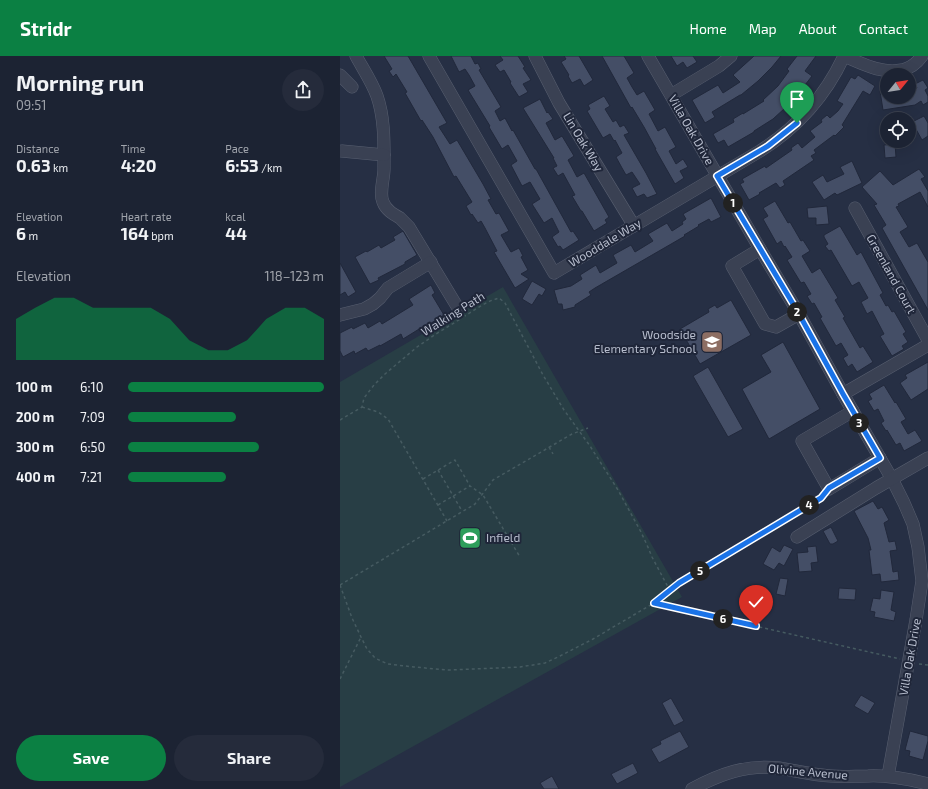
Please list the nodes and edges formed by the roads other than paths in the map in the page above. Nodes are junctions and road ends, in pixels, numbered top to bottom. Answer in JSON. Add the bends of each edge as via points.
{"nodes":[{"id":1,"x":356,"y":56,"type":"edge"},
{"id":2,"x":428,"y":56,"type":"edge"},
{"id":3,"x":535,"y":56,"type":"edge"},
{"id":4,"x":648,"y":56,"type":"edge"},
{"id":5,"x":731,"y":56,"type":"edge"},
{"id":6,"x":844,"y":56,"type":"edge"},
{"id":7,"x":922,"y":56,"type":"edge"},
{"id":8,"x":340,"y":75,"type":"edge"},
{"id":9,"x":352,"y":87,"type":"dead end"},
{"id":10,"x":670,"y":95,"type":"junction"},
{"id":11,"x":342,"y":151,"type":"dead end"},
{"id":12,"x":384,"y":155,"type":"junction"},
{"id":13,"x":717,"y":176,"type":"junction"},
{"id":14,"x":855,"y":208,"type":"dead end"},
{"id":15,"x":634,"y":226,"type":"junction"},
{"id":16,"x":760,"y":249,"type":"junction"},
{"id":17,"x":430,"y":262,"type":"junction"},
{"id":18,"x":458,"y":308,"type":"dead end"},
{"id":19,"x":340,"y":314,"type":"edge"},
{"id":20,"x":799,"y":314,"type":"junction"},
{"id":21,"x":928,"y":340,"type":"edge"},
{"id":22,"x":928,"y":345,"type":"edge"},
{"id":23,"x":843,"y":394,"type":"junction"},
{"id":24,"x":853,"y":411,"type":"junction"},
{"id":25,"x":880,"y":458,"type":"junction"},
{"id":26,"x":928,"y":458,"type":"edge"},
{"id":27,"x":892,"y":479,"type":"junction"},
{"id":28,"x":797,"y":537,"type":"dead end"},
{"id":29,"x":925,"y":582,"type":"edge"},
{"id":30,"x":888,"y":776,"type":"junction"},
{"id":31,"x":928,"y":784,"type":"edge"},
{"id":32,"x":692,"y":789,"type":"edge"}],
"edges":[{"from":1,"to":12,"type":"street","via":[[372,84],[381,109]]},
{"from":2,"to":15,"type":"street","name":"Wooddale Way","via":[[554,273]]},
{"from":3,"to":15,"type":"street","name":"Lin Oak Way","via":[[559,103]]},
{"from":4,"to":10,"type":"street","name":"Villa Oak Drive"},
{"from":5,"to":10,"type":"street"},
{"from":6,"to":7,"type":"street","via":[[884,71],[910,67]]},
{"from":6,"to":13,"type":"street","name":"Wooddale Way","via":[[834,76],[813,106],[797,123],[768,146]]},
{"from":8,"to":9,"type":"street"},
{"from":10,"to":13,"type":"street","name":"Villa Oak Drive"},
{"from":11,"to":12,"type":"street"},
{"from":12,"to":17,"type":"street","via":[[381,192],[386,209],[409,227]]},
{"from":13,"to":15,"type":"street","name":"Wooddale Way"},
{"from":13,"to":16,"type":"street","name":"Villa Oak Drive"},
{"from":14,"to":21,"type":"street","name":"Greenland Court"},
{"from":16,"to":20,"type":"street","name":"Villa Oak Drive"},
{"from":16,"to":20,"type":"street","via":[[732,266],[765,324],[776,327]]},
{"from":17,"to":18,"type":"street"},
{"from":17,"to":19,"type":"street","via":[[388,288],[373,304],[364,309]]},
{"from":20,"to":23,"type":"street","name":"Villa Oak Drive"},
{"from":22,"to":23,"type":"street"},
{"from":23,"to":24,"type":"street","name":"Villa Oak Drive"},
{"from":24,"to":25,"type":"street","name":"Villa Oak Drive"},
{"from":24,"to":25,"type":"street","via":[[802,441],[829,488]]},
{"from":25,"to":27,"type":"street","name":"Villa Oak Drive"},
{"from":26,"to":27,"type":"street"},
{"from":27,"to":28,"type":"street"},
{"from":27,"to":29,"type":"street","name":"Villa Oak Drive","via":[[913,524]]},
{"from":29,"to":30,"type":"street","name":"Villa Oak Drive"},
{"from":30,"to":31,"type":"street","name":"Olivine Avenue"},
{"from":30,"to":32,"type":"street","name":"Olivine Avenue","via":[[813,775],[759,767],[726,773]]}]}
